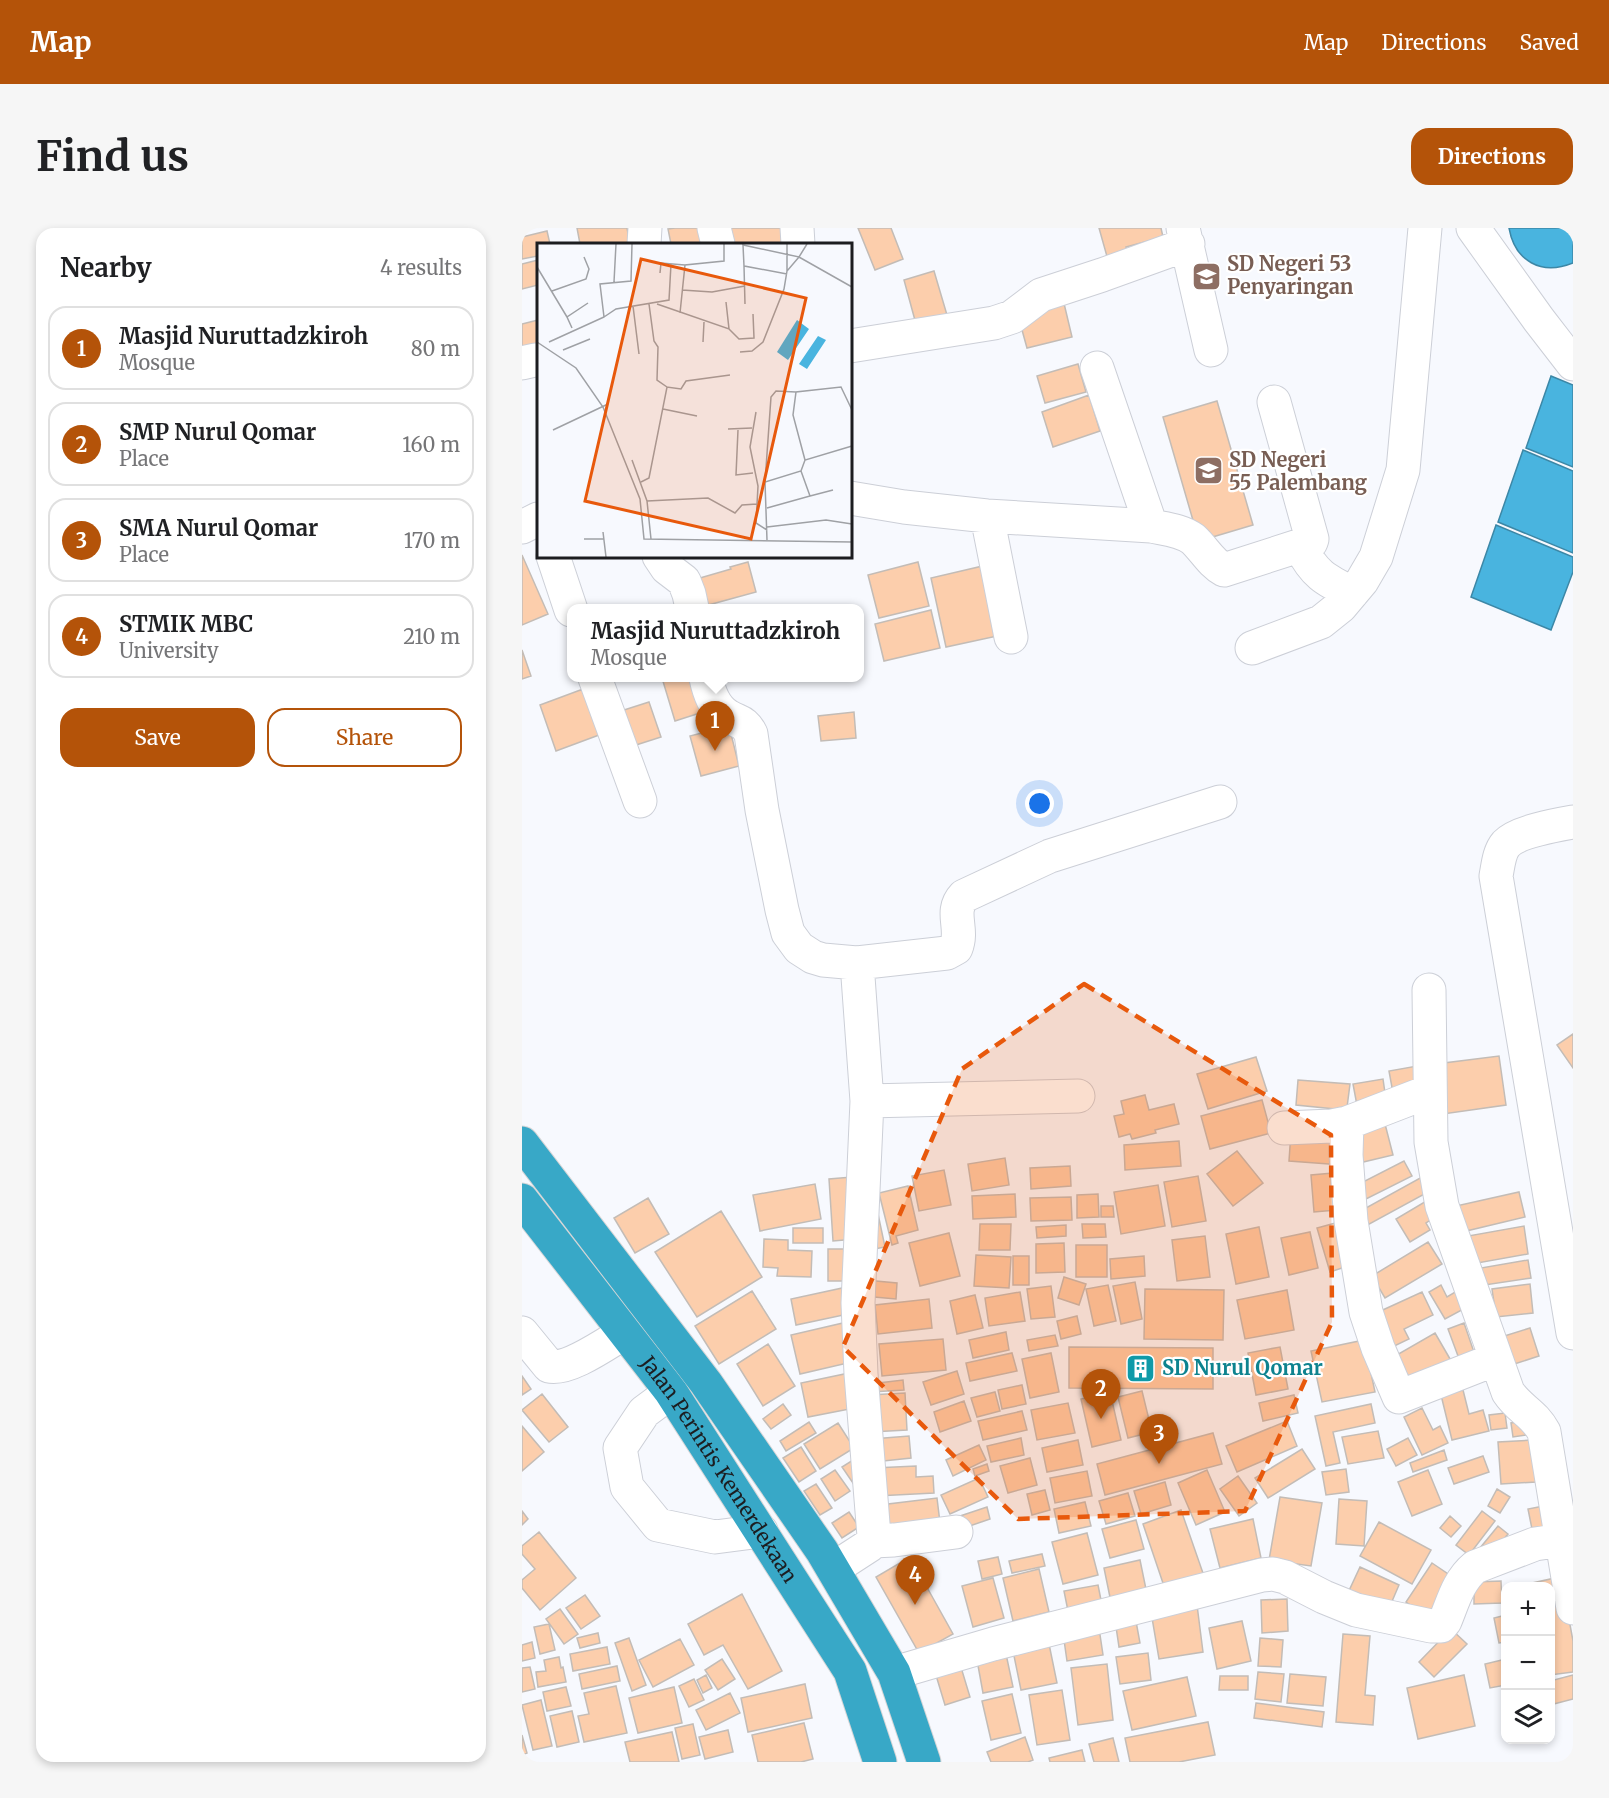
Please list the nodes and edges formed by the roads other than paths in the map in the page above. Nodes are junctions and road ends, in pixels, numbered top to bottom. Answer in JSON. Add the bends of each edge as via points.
{"nodes":[{"id":1,"x":645,"y":228,"type":"edge"},
{"id":2,"x":714,"y":228,"type":"edge"},
{"id":3,"x":797,"y":228,"type":"edge"},
{"id":4,"x":1425,"y":228,"type":"edge"},
{"id":5,"x":1473,"y":228,"type":"edge"},
{"id":6,"x":1185,"y":236,"type":"edge"},
{"id":7,"x":644,"y":243,"type":"edge"},
{"id":8,"x":718,"y":243,"type":"edge"},
{"id":9,"x":798,"y":243,"type":"edge"},
{"id":10,"x":852,"y":346,"type":"edge"},
{"id":11,"x":1211,"y":350,"type":"dead end"},
{"id":12,"x":1573,"y":364,"type":"edge"},
{"id":13,"x":1096,"y":368,"type":"dead end"},
{"id":14,"x":1274,"y":402,"type":"dead end"},
{"id":15,"x":852,"y":498,"type":"edge"},
{"id":16,"x":987,"y":516,"type":"junction"},
{"id":17,"x":537,"y":520,"type":"edge"},
{"id":18,"x":1151,"y":526,"type":"junction"},
{"id":19,"x":522,"y":527,"type":"edge"},
{"id":20,"x":1300,"y":546,"type":"junction"},
{"id":21,"x":554,"y":558,"type":"edge"},
{"id":22,"x":660,"y":558,"type":"edge"},
{"id":23,"x":1352,"y":593,"type":"junction"},
{"id":24,"x":569,"y":604,"type":"edge"},
{"id":25,"x":691,"y":604,"type":"edge"},
{"id":26,"x":1011,"y":638,"type":"dead end"},
{"id":27,"x":1252,"y":648,"type":"dead end"},
{"id":28,"x":596,"y":682,"type":"edge"},
{"id":29,"x":707,"y":682,"type":"edge"},
{"id":30,"x":640,"y":801,"type":"dead end"},
{"id":31,"x":1220,"y":802,"type":"dead end"},
{"id":32,"x":1573,"y":822,"type":"edge"},
{"id":33,"x":857,"y":963,"type":"junction"},
{"id":34,"x":1429,"y":990,"type":"dead end"},
{"id":35,"x":1430,"y":1091,"type":"junction"},
{"id":36,"x":1078,"y":1096,"type":"dead end"},
{"id":37,"x":867,"y":1101,"type":"junction"},
{"id":38,"x":1347,"y":1124,"type":"junction"},
{"id":39,"x":1284,"y":1128,"type":"dead end"},
{"id":40,"x":523,"y":1145,"type":"edge"},
{"id":41,"x":522,"y":1200,"type":"edge"},
{"id":42,"x":522,"y":1333,"type":"edge"},
{"id":43,"x":624,"y":1333,"type":"junction"},
{"id":44,"x":1573,"y":1333,"type":"edge"},
{"id":45,"x":1496,"y":1359,"type":"junction"},
{"id":46,"x":671,"y":1392,"type":"junction"},
{"id":47,"x":761,"y":1531,"type":"junction"},
{"id":48,"x":956,"y":1532,"type":"dead end"},
{"id":49,"x":1562,"y":1540,"type":"junction"},
{"id":50,"x":873,"y":1541,"type":"junction"},
{"id":51,"x":833,"y":1569,"type":"junction"},
{"id":52,"x":1573,"y":1608,"type":"edge"},
{"id":53,"x":894,"y":1673,"type":"junction"},
{"id":54,"x":880,"y":1762,"type":"edge"},
{"id":55,"x":924,"y":1762,"type":"edge"}],
"edges":[{"from":1,"to":7,"type":"street"},
{"from":2,"to":8,"type":"street"},
{"from":3,"to":9,"type":"street"},
{"from":4,"to":23,"type":"street","via":[[1403,470],[1376,557]]},
{"from":5,"to":12,"type":"street"},
{"from":6,"to":10,"type":"street","via":[[1102,275],[1041,295],[1012,317],[994,323]]},
{"from":6,"to":11,"type":"street"},
{"from":13,"to":18,"type":"street"},
{"from":14,"to":20,"type":"street","via":[[1312,540]]},
{"from":15,"to":16,"type":"street"},
{"from":16,"to":18,"type":"street"},
{"from":16,"to":26,"type":"street"},
{"from":17,"to":19,"type":"street"},
{"from":18,"to":20,"type":"street","via":[[1194,540],[1224,570]]},
{"from":20,"to":23,"type":"street","via":[[1316,571]]},
{"from":21,"to":24,"type":"street"},
{"from":22,"to":25,"type":"street","via":[[684,581]]},
{"from":23,"to":27,"type":"street","via":[[1321,622]]},
{"from":28,"to":30,"type":"street"},
{"from":29,"to":33,"type":"street","via":[[713,701],[728,716],[747,726],[751,734],[764,821],[788,933],[799,948],[813,957]]},
{"from":31,"to":33,"type":"street","via":[[1050,856],[963,896],[956,913],[959,940],[956,948],[947,953]]},
{"from":32,"to":44,"type":"street","via":[[1521,835],[1506,844],[1496,876]]},
{"from":33,"to":37,"type":"street"},
{"from":34,"to":35,"type":"street"},
{"from":35,"to":38,"type":"street"},
{"from":35,"to":45,"type":"street","via":[[1431,1142],[1442,1206]]},
{"from":36,"to":37,"type":"street"},
{"from":37,"to":50,"type":"street","via":[[858,1303]]},
{"from":38,"to":39,"type":"street"},
{"from":38,"to":45,"type":"street","via":[[1351,1221],[1366,1312],[1399,1398]]},
{"from":40,"to":51,"type":"highway","via":[[706,1383]]},
{"from":41,"to":43,"type":"highway","name":"Jalan Perintis Kemerdekaan"},
{"from":42,"to":43,"type":"street","via":[[549,1366],[556,1368]]},
{"from":43,"to":46,"type":"highway","name":"Jalan Perintis Kemerdekaan"},
{"from":45,"to":49,"type":"street","via":[[1508,1392],[1544,1432]]},
{"from":46,"to":47,"type":"highway","name":"Jalan Perintis Kemerdekaan"},
{"from":46,"to":47,"type":"street","via":[[644,1412],[620,1448],[627,1487],[658,1525],[715,1537]]},
{"from":47,"to":54,"type":"highway","name":"Jalan Perintis Kemerdekaan","via":[[850,1671]]},
{"from":48,"to":50,"type":"street"},
{"from":49,"to":52,"type":"street"},
{"from":49,"to":53,"type":"street","via":[[1535,1544],[1475,1567],[1460,1584],[1441,1626],[1356,1610],[1273,1574],[993,1644]]},
{"from":50,"to":51,"type":"street"},
{"from":51,"to":53,"type":"highway"},
{"from":53,"to":55,"type":"highway"}]}
